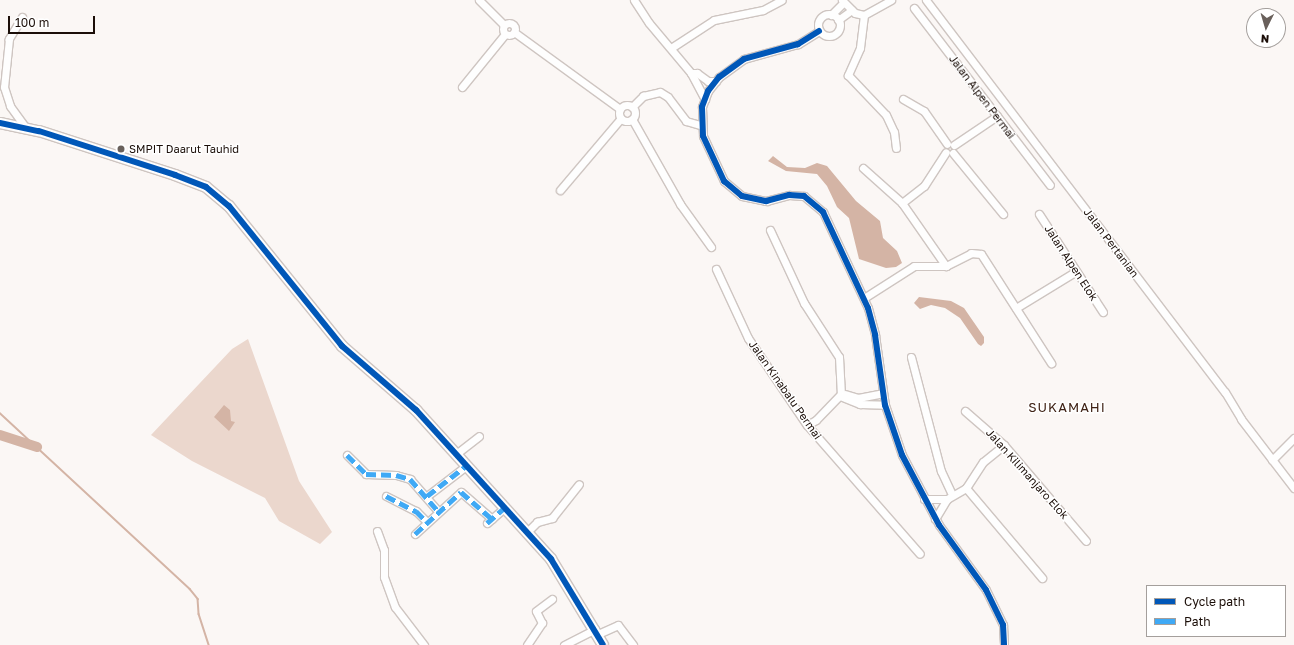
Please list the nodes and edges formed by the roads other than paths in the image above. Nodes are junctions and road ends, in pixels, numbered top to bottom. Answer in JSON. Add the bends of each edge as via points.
{"nodes":[{"id":1,"x":479,"y":0,"type":"edge"},
{"id":2,"x":634,"y":0,"type":"edge"},
{"id":3,"x":782,"y":0,"type":"edge"},
{"id":4,"x":891,"y":0,"type":"edge"},
{"id":5,"x":926,"y":0,"type":"edge"},
{"id":6,"x":843,"y":1,"type":"edge"},
{"id":7,"x":914,"y":8,"type":"dead end"},
{"id":8,"x":852,"y":10,"type":"junction"},
{"id":9,"x":831,"y":15,"type":"junction"},
{"id":10,"x":864,"y":15,"type":"junction"},
{"id":11,"x":22,"y":17,"type":"dead end"},
{"id":12,"x":838,"y":20,"type":"junction"},
{"id":13,"x":504,"y":25,"type":"junction"},
{"id":14,"x":819,"y":30,"type":"junction"},
{"id":15,"x":514,"y":32,"type":"junction"},
{"id":16,"x":505,"y":34,"type":"junction"},
{"id":17,"x":671,"y":48,"type":"junction"},
{"id":18,"x":691,"y":73,"type":"junction"},
{"id":19,"x":716,"y":81,"type":"junction"},
{"id":20,"x":462,"y":87,"type":"dead end"},
{"id":21,"x":903,"y":98,"type":"dead end"},
{"id":22,"x":705,"y":99,"type":"junction"},
{"id":23,"x":632,"y":107,"type":"junction"},
{"id":24,"x":620,"y":109,"type":"junction"},
{"id":25,"x":997,"y":116,"type":"junction"},
{"id":26,"x":621,"y":118,"type":"junction"},
{"id":27,"x":632,"y":119,"type":"junction"},
{"id":28,"x":0,"y":124,"type":"edge"},
{"id":29,"x":700,"y":125,"type":"junction"},
{"id":30,"x":26,"y":128,"type":"junction"},
{"id":31,"x":896,"y":148,"type":"dead end"},
{"id":32,"x":950,"y":148,"type":"junction"},
{"id":33,"x":863,"y":168,"type":"dead end"},
{"id":34,"x":1050,"y":185,"type":"dead end"},
{"id":35,"x":560,"y":190,"type":"dead end"},
{"id":36,"x":902,"y":203,"type":"junction"},
{"id":37,"x":1003,"y":214,"type":"dead end"},
{"id":38,"x":1039,"y":214,"type":"dead end"},
{"id":39,"x":770,"y":230,"type":"dead end"},
{"id":40,"x":711,"y":247,"type":"dead end"},
{"id":41,"x":946,"y":266,"type":"junction"},
{"id":42,"x":716,"y":269,"type":"dead end"},
{"id":43,"x":1075,"y":272,"type":"junction"},
{"id":44,"x":864,"y":298,"type":"junction"},
{"id":45,"x":1016,"y":308,"type":"junction"},
{"id":46,"x":1103,"y":312,"type":"dead end"},
{"id":47,"x":911,"y":357,"type":"dead end"},
{"id":48,"x":1051,"y":363,"type":"dead end"},
{"id":49,"x":883,"y":393,"type":"junction"},
{"id":50,"x":841,"y":394,"type":"junction"},
{"id":51,"x":885,"y":405,"type":"junction"},
{"id":52,"x":965,"y":411,"type":"dead end"},
{"id":53,"x":807,"y":425,"type":"junction"},
{"id":54,"x":479,"y":436,"type":"dead end"},
{"id":55,"x":1294,"y":438,"type":"edge"},
{"id":56,"x":1004,"y":445,"type":"junction"},
{"id":57,"x":456,"y":454,"type":"junction"},
{"id":58,"x":347,"y":455,"type":"dead end"},
{"id":59,"x":1272,"y":460,"type":"junction"},
{"id":60,"x":466,"y":466,"type":"junction"},
{"id":61,"x":579,"y":484,"type":"dead end"},
{"id":62,"x":966,"y":488,"type":"junction"},
{"id":63,"x":1294,"y":488,"type":"edge"},
{"id":64,"x":386,"y":496,"type":"dead end"},
{"id":65,"x":427,"y":496,"type":"junction"},
{"id":66,"x":949,"y":497,"type":"junction"},
{"id":67,"x":924,"y":499,"type":"junction"},
{"id":68,"x":503,"y":509,"type":"junction"},
{"id":69,"x":438,"y":511,"type":"junction"},
{"id":70,"x":935,"y":519,"type":"junction"},
{"id":71,"x":426,"y":522,"type":"junction"},
{"id":72,"x":377,"y":531,"type":"dead end"},
{"id":73,"x":526,"y":532,"type":"junction"},
{"id":74,"x":416,"y":534,"type":"dead end"},
{"id":75,"x":1086,"y":541,"type":"dead end"},
{"id":76,"x":920,"y":554,"type":"dead end"},
{"id":77,"x":1042,"y":578,"type":"dead end"},
{"id":78,"x":552,"y":599,"type":"dead end"},
{"id":79,"x":596,"y":631,"type":"junction"},
{"id":80,"x":424,"y":645,"type":"edge"},
{"id":81,"x":527,"y":645,"type":"edge"},
{"id":82,"x":564,"y":645,"type":"edge"},
{"id":83,"x":604,"y":645,"type":"edge"},
{"id":84,"x":633,"y":645,"type":"edge"},
{"id":85,"x":1004,"y":645,"type":"edge"}],
"edges":[{"from":1,"to":13,"type":"street"},
{"from":2,"to":17,"type":"street","via":[[649,23]]},
{"from":3,"to":17,"type":"street","via":[[757,12],[714,20]]},
{"from":4,"to":10,"type":"street"},
{"from":5,"to":59,"type":"street","name":"Jalan Pertanian","via":[[1225,392]]},
{"from":6,"to":8,"type":"street"},
{"from":6,"to":9,"type":"street"},
{"from":7,"to":25,"type":"street","name":"Jalan Alpen Permai"},
{"from":8,"to":10,"type":"street"},
{"from":8,"to":12,"type":"street"},
{"from":9,"to":12,"type":"street"},
{"from":9,"to":14,"type":"street","via":[[820,19]]},
{"from":10,"to":31,"type":"street","via":[[860,48],[848,75],[886,116],[894,132]]},
{"from":11,"to":30,"type":"street","via":[[9,40],[4,87],[10,106]]},
{"from":12,"to":14,"type":"street","via":[[835,34],[826,36]]},
{"from":13,"to":15,"type":"street","via":[[513,24]]},
{"from":13,"to":16,"type":"street"},
{"from":14,"to":19,"type":"street","via":[[798,44],[744,59]]},
{"from":15,"to":16,"type":"street"},
{"from":15,"to":24,"type":"street"},
{"from":16,"to":20,"type":"street"},
{"from":17,"to":18,"type":"street"},
{"from":18,"to":19,"type":"street","via":[[697,72],[708,81]]},
{"from":18,"to":22,"type":"street"},
{"from":19,"to":22,"type":"street"},
{"from":21,"to":32,"type":"street","via":[[924,111]]},
{"from":22,"to":29,"type":"street"},
{"from":23,"to":24,"type":"street","via":[[624,105]]},
{"from":23,"to":27,"type":"street","via":[[635,115]]},
{"from":23,"to":29,"type":"street","via":[[643,96],[660,92],[668,97],[686,121]]},
{"from":24,"to":26,"type":"street"},
{"from":25,"to":32,"type":"street"},
{"from":25,"to":34,"type":"street","name":"Jalan Alpen Permai"},
{"from":26,"to":27,"type":"street"},
{"from":26,"to":35,"type":"street"},
{"from":27,"to":40,"type":"street","via":[[680,204]]},
{"from":28,"to":30,"type":"street"},
{"from":29,"to":44,"type":"street","via":[[719,173],[742,196],[766,201],[790,195],[804,196],[818,206]]},
{"from":30,"to":57,"type":"street","via":[[206,187],[229,206],[342,346],[403,398]]},
{"from":32,"to":36,"type":"street","via":[[924,186]]},
{"from":32,"to":37,"type":"street"},
{"from":33,"to":36,"type":"street"},
{"from":36,"to":41,"type":"street"},
{"from":38,"to":43,"type":"street","name":"Jalan Alpen Elok"},
{"from":39,"to":50,"type":"street","via":[[804,303],[838,357]]},
{"from":41,"to":44,"type":"street","via":[[914,266]]},
{"from":41,"to":45,"type":"street","via":[[971,253],[981,254]]},
{"from":42,"to":53,"type":"street","name":"Jalan Kinabalu Permai","via":[[748,338]]},
{"from":43,"to":45,"type":"street"},
{"from":43,"to":46,"type":"street","name":"Jalan Alpen Elok"},
{"from":44,"to":49,"type":"street","via":[[874,330]]},
{"from":45,"to":48,"type":"street"},
{"from":47,"to":66,"type":"street"},
{"from":49,"to":50,"type":"street","via":[[858,398]]},
{"from":49,"to":51,"type":"street"},
{"from":50,"to":51,"type":"street","via":[[863,405]]},
{"from":50,"to":53,"type":"street","via":[[816,420]]},
{"from":51,"to":67,"type":"street","via":[[902,455]]},
{"from":52,"to":56,"type":"street","name":"Jalan Kilimanjaro Elok"},
{"from":53,"to":76,"type":"street","name":"Jalan Kinabalu Permai"},
{"from":54,"to":57,"type":"street"},
{"from":55,"to":59,"type":"street"},
{"from":56,"to":62,"type":"street","via":[[983,462]]},
{"from":56,"to":75,"type":"street","name":"Jalan Kilimanjaro Elok"},
{"from":57,"to":60,"type":"street"},
{"from":58,"to":65,"type":"street","via":[[364,473],[407,478]]},
{"from":59,"to":63,"type":"street","name":"Jalan Pertanian"},
{"from":60,"to":65,"type":"street"},
{"from":60,"to":68,"type":"street"},
{"from":61,"to":73,"type":"street","via":[[552,518],[537,522]]},
{"from":62,"to":66,"type":"street"},
{"from":62,"to":77,"type":"street"},
{"from":64,"to":71,"type":"street","via":[[416,511]]},
{"from":65,"to":69,"type":"street"},
{"from":66,"to":67,"type":"street"},
{"from":66,"to":70,"type":"street"},
{"from":67,"to":70,"type":"street"},
{"from":68,"to":69,"type":"street","via":[[490,521],[462,492]]},
{"from":68,"to":73,"type":"street"},
{"from":69,"to":71,"type":"street"},
{"from":70,"to":85,"type":"street","via":[[986,590],[1003,625]]},
{"from":71,"to":74,"type":"street"},
{"from":72,"to":80,"type":"street","via":[[384,550],[384,576],[396,607]]},
{"from":73,"to":79,"type":"street","via":[[556,565]]},
{"from":78,"to":81,"type":"street","via":[[536,611],[542,623]]},
{"from":79,"to":82,"type":"street"},
{"from":79,"to":83,"type":"street"},
{"from":79,"to":84,"type":"street","via":[[618,625]]}]}
